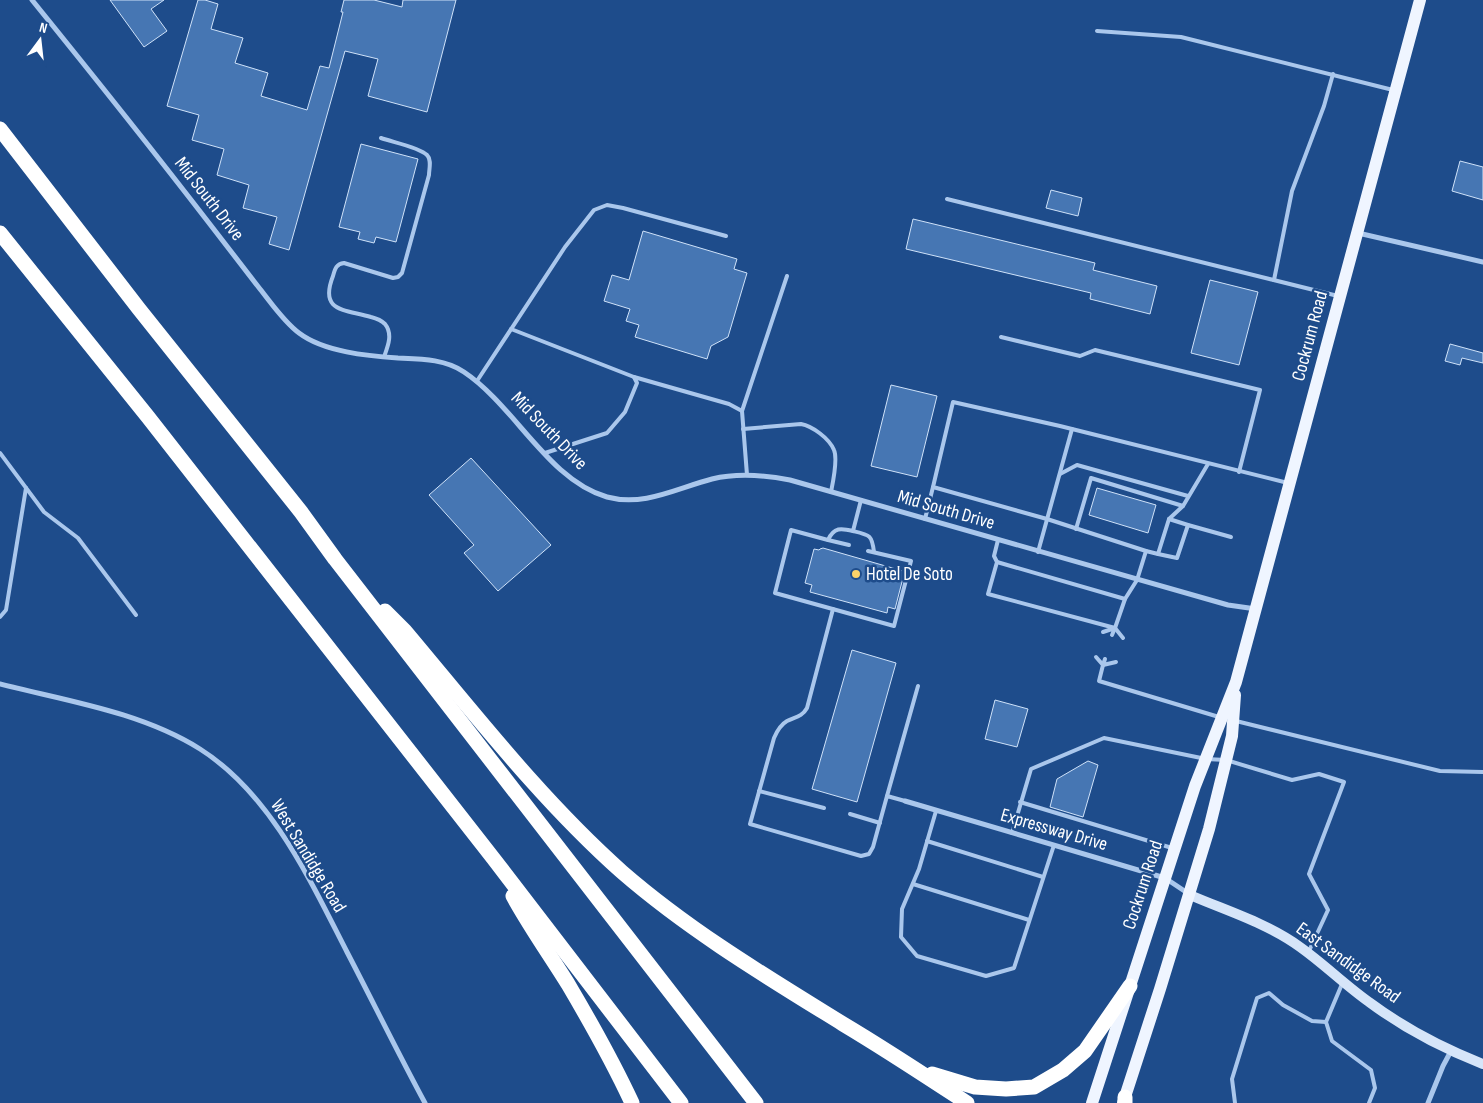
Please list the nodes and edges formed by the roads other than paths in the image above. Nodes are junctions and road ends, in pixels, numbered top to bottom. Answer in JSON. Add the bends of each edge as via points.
{"nodes":[{"id":1,"x":32,"y":0,"type":"edge"},
{"id":2,"x":1420,"y":0,"type":"edge"},
{"id":3,"x":1097,"y":31,"type":"dead end"},
{"id":4,"x":1333,"y":74,"type":"junction"},
{"id":5,"x":1396,"y":90,"type":"junction"},
{"id":6,"x":0,"y":129,"type":"edge"},
{"id":7,"x":381,"y":138,"type":"dead end"},
{"id":8,"x":947,"y":198,"type":"dead end"},
{"id":9,"x":0,"y":233,"type":"edge"},
{"id":10,"x":1358,"y":233,"type":"junction"},
{"id":11,"x":726,"y":236,"type":"dead end"},
{"id":12,"x":1483,"y":262,"type":"edge"},
{"id":13,"x":787,"y":276,"type":"dead end"},
{"id":14,"x":1274,"y":280,"type":"junction"},
{"id":15,"x":1340,"y":296,"type":"junction"},
{"id":16,"x":511,"y":329,"type":"junction"},
{"id":17,"x":1001,"y":337,"type":"dead end"},
{"id":18,"x":384,"y":357,"type":"junction"},
{"id":19,"x":634,"y":377,"type":"junction"},
{"id":20,"x":477,"y":381,"type":"junction"},
{"id":21,"x":742,"y":411,"type":"junction"},
{"id":22,"x":743,"y":429,"type":"junction"},
{"id":23,"x":1072,"y":430,"type":"junction"},
{"id":24,"x":0,"y":453,"type":"edge"},
{"id":25,"x":545,"y":453,"type":"junction"},
{"id":26,"x":1208,"y":464,"type":"junction"},
{"id":27,"x":1240,"y":472,"type":"junction"},
{"id":28,"x":1060,"y":474,"type":"junction"},
{"id":29,"x":747,"y":475,"type":"junction"},
{"id":30,"x":1290,"y":484,"type":"junction"},
{"id":31,"x":933,"y":487,"type":"junction"},
{"id":32,"x":26,"y":488,"type":"junction"},
{"id":33,"x":831,"y":492,"type":"junction"},
{"id":34,"x":1188,"y":496,"type":"junction"},
{"id":35,"x":861,"y":500,"type":"junction"},
{"id":36,"x":1183,"y":506,"type":"junction"},
{"id":37,"x":1048,"y":519,"type":"junction"},
{"id":38,"x":1169,"y":519,"type":"junction"},
{"id":39,"x":925,"y":520,"type":"junction"},
{"id":40,"x":1188,"y":525,"type":"junction"},
{"id":41,"x":1076,"y":528,"type":"junction"},
{"id":42,"x":853,"y":530,"type":"junction"},
{"id":43,"x":1231,"y":537,"type":"dead end"},
{"id":44,"x":828,"y":540,"type":"junction"},
{"id":45,"x":998,"y":540,"type":"junction"},
{"id":46,"x":849,"y":545,"type":"dead end"},
{"id":47,"x":868,"y":551,"type":"dead end"},
{"id":48,"x":1146,"y":551,"type":"junction"},
{"id":49,"x":1038,"y":552,"type":"junction"},
{"id":50,"x":874,"y":553,"type":"junction"},
{"id":51,"x":1158,"y":554,"type":"junction"},
{"id":52,"x":335,"y":559,"type":"junction"},
{"id":53,"x":997,"y":562,"type":"junction"},
{"id":54,"x":1137,"y":580,"type":"junction"},
{"id":55,"x":1125,"y":599,"type":"junction"},
{"id":56,"x":834,"y":609,"type":"junction"},
{"id":57,"x":1256,"y":609,"type":"junction"},
{"id":58,"x":136,"y":616,"type":"dead end"},
{"id":59,"x":0,"y":617,"type":"edge"},
{"id":60,"x":1115,"y":628,"type":"junction"},
{"id":61,"x":1103,"y":632,"type":"dead end"},
{"id":62,"x":1112,"y":635,"type":"dead end"},
{"id":63,"x":1124,"y":638,"type":"dead end"},
{"id":64,"x":1096,"y":657,"type":"dead end"},
{"id":65,"x":1106,"y":659,"type":"dead end"},
{"id":66,"x":1116,"y":662,"type":"dead end"},
{"id":67,"x":1103,"y":665,"type":"junction"},
{"id":68,"x":0,"y":684,"type":"edge"},
{"id":69,"x":918,"y":686,"type":"dead end"},
{"id":70,"x":1228,"y":719,"type":"junction"},
{"id":71,"x":1206,"y":759,"type":"junction"},
{"id":72,"x":1226,"y":760,"type":"junction"},
{"id":73,"x":1483,"y":772,"type":"edge"},
{"id":74,"x":759,"y":791,"type":"junction"},
{"id":75,"x":887,"y":796,"type":"junction"},
{"id":76,"x":906,"y":801,"type":"joint"},
{"id":77,"x":1020,"y":802,"type":"junction"},
{"id":78,"x":824,"y":808,"type":"dead end"},
{"id":79,"x":936,"y":811,"type":"junction"},
{"id":80,"x":850,"y":814,"type":"dead end"},
{"id":81,"x":880,"y":823,"type":"junction"},
{"id":82,"x":1012,"y":833,"type":"junction"},
{"id":83,"x":927,"y":841,"type":"junction"},
{"id":84,"x":1054,"y":845,"type":"junction"},
{"id":85,"x":1175,"y":848,"type":"junction"},
{"id":86,"x":492,"y":858,"type":"junction"},
{"id":87,"x":1043,"y":877,"type":"junction"},
{"id":88,"x":1165,"y":878,"type":"junction"},
{"id":89,"x":913,"y":884,"type":"junction"},
{"id":90,"x":1190,"y":894,"type":"junction"},
{"id":91,"x":1029,"y":920,"type":"junction"},
{"id":92,"x":1308,"y":953,"type":"junction"},
{"id":93,"x":1343,"y":982,"type":"junction"},
{"id":94,"x":1130,"y":986,"type":"junction"},
{"id":95,"x":1326,"y":1022,"type":"junction"},
{"id":96,"x":1451,"y":1051,"type":"junction"},
{"id":97,"x":1483,"y":1064,"type":"edge"},
{"id":98,"x":914,"y":1068,"type":"junction"},
{"id":99,"x":1124,"y":1101,"type":"edge"},
{"id":100,"x":425,"y":1103,"type":"edge"},
{"id":101,"x":632,"y":1103,"type":"edge"},
{"id":102,"x":681,"y":1103,"type":"edge"},
{"id":103,"x":756,"y":1103,"type":"edge"},
{"id":104,"x":967,"y":1103,"type":"edge"},
{"id":105,"x":1092,"y":1103,"type":"edge"},
{"id":106,"x":1235,"y":1103,"type":"edge"},
{"id":107,"x":1370,"y":1103,"type":"edge"},
{"id":108,"x":1428,"y":1103,"type":"edge"}],
"edges":[{"from":1,"to":18,"type":"street","name":"Mid South Drive","via":[[288,323],[300,334],[329,347]]},
{"from":2,"to":5,"type":"main road","name":"Cockrum Road"},
{"from":3,"to":4,"type":"lane","via":[[1181,37]]},
{"from":4,"to":5,"type":"lane"},
{"from":4,"to":14,"type":"lane","via":[[1292,191]]},
{"from":5,"to":10,"type":"main road","name":"Cockrum Road"},
{"from":6,"to":52,"type":"highway"},
{"from":7,"to":18,"type":"lane","via":[[427,154],[430,160],[402,273],[393,278],[340,263],[328,293],[332,304],[338,308],[384,323],[389,343]]},
{"from":8,"to":14,"type":"lane"},
{"from":9,"to":86,"type":"highway"},
{"from":10,"to":12,"type":"street"},
{"from":10,"to":15,"type":"main road","name":"Cockrum Road"},
{"from":11,"to":16,"type":"lane","via":[[623,208],[607,205],[594,210],[565,247]]},
{"from":13,"to":21,"type":"lane"},
{"from":14,"to":15,"type":"lane"},
{"from":15,"to":30,"type":"main road","name":"Cockrum Road"},
{"from":16,"to":19,"type":"lane"},
{"from":16,"to":20,"type":"lane"},
{"from":17,"to":27,"type":"lane","via":[[1080,356],[1095,350],[1260,390]]},
{"from":18,"to":20,"type":"street","name":"Mid South Drive","via":[[447,364]]},
{"from":19,"to":21,"type":"lane","via":[[729,404]]},
{"from":19,"to":25,"type":"lane","via":[[638,383],[626,412],[607,433]]},
{"from":20,"to":25,"type":"street","name":"Mid South Drive"},
{"from":21,"to":22,"type":"lane"},
{"from":22,"to":29,"type":"lane"},
{"from":22,"to":33,"type":"lane","via":[[810,426],[834,450]]},
{"from":23,"to":26,"type":"lane"},
{"from":23,"to":28,"type":"lane"},
{"from":23,"to":31,"type":"lane","via":[[953,402]]},
{"from":24,"to":32,"type":"lane"},
{"from":25,"to":29,"type":"street","name":"Mid South Drive","via":[[586,488],[616,498],[654,498],[713,479]]},
{"from":26,"to":27,"type":"lane"},
{"from":26,"to":34,"type":"lane"},
{"from":27,"to":30,"type":"lane"},
{"from":28,"to":34,"type":"lane","via":[[1077,465]]},
{"from":28,"to":37,"type":"lane"},
{"from":29,"to":33,"type":"street","name":"Mid South Drive","via":[[790,480]]},
{"from":30,"to":57,"type":"main road","name":"Cockrum Road"},
{"from":31,"to":37,"type":"lane"},
{"from":31,"to":39,"type":"lane"},
{"from":32,"to":58,"type":"lane","via":[[44,512],[78,538]]},
{"from":32,"to":59,"type":"lane","via":[[6,610]]},
{"from":33,"to":35,"type":"street","name":"Mid South Drive"},
{"from":34,"to":36,"type":"lane"},
{"from":35,"to":39,"type":"street","name":"Mid South Drive"},
{"from":35,"to":42,"type":"lane"},
{"from":36,"to":38,"type":"lane"},
{"from":36,"to":41,"type":"lane","via":[[1091,478]]},
{"from":37,"to":41,"type":"lane"},
{"from":37,"to":49,"type":"lane"},
{"from":38,"to":40,"type":"lane"},
{"from":38,"to":51,"type":"lane"},
{"from":39,"to":45,"type":"street","name":"Mid South Drive"},
{"from":40,"to":43,"type":"lane"},
{"from":40,"to":51,"type":"lane","via":[[1177,558]]},
{"from":41,"to":48,"type":"lane"},
{"from":42,"to":44,"type":"lane","via":[[836,529]]},
{"from":42,"to":50,"type":"lane","via":[[870,536]]},
{"from":44,"to":46,"type":"lane"},
{"from":44,"to":56,"type":"lane","via":[[791,530],[775,593]]},
{"from":45,"to":49,"type":"street","name":"Mid South Drive"},
{"from":45,"to":53,"type":"lane","via":[[994,556]]},
{"from":47,"to":50,"type":"lane"},
{"from":48,"to":51,"type":"lane"},
{"from":48,"to":54,"type":"lane"},
{"from":49,"to":54,"type":"street","name":"Mid South Drive"},
{"from":50,"to":56,"type":"lane","via":[[911,561],[894,626]]},
{"from":52,"to":98,"type":"highway","via":[[405,631],[535,785],[622,872],[728,952]]},
{"from":52,"to":103,"type":"highway"},
{"from":53,"to":55,"type":"lane"},
{"from":53,"to":60,"type":"lane","via":[[988,594]]},
{"from":54,"to":55,"type":"lane"},
{"from":54,"to":57,"type":"street","name":"Mid South Drive","via":[[1228,605]]},
{"from":55,"to":60,"type":"lane"},
{"from":56,"to":74,"type":"lane","via":[[807,708],[802,716],[780,727]]},
{"from":57,"to":70,"type":"main road","name":"Cockrum Road"},
{"from":60,"to":61,"type":"lane"},
{"from":60,"to":62,"type":"lane"},
{"from":60,"to":63,"type":"lane"},
{"from":64,"to":67,"type":"lane"},
{"from":65,"to":67,"type":"lane"},
{"from":66,"to":67,"type":"lane"},
{"from":67,"to":70,"type":"lane","via":[[1099,681]]},
{"from":68,"to":100,"type":"street","name":"West Sandidge Road","via":[[142,722],[200,749],[234,776],[262,806],[288,845]]},
{"from":69,"to":75,"type":"lane"},
{"from":70,"to":71,"type":"main road","name":"Cockrum Road"},
{"from":70,"to":72,"type":"main road","name":"Cockrum Road","via":[[1232,736]]},
{"from":70,"to":73,"type":"lane","via":[[1440,771]]},
{"from":71,"to":72,"type":"lane"},
{"from":71,"to":77,"type":"lane","via":[[1104,738],[1031,769]]},
{"from":71,"to":85,"type":"main road","name":"Cockrum Road"},
{"from":72,"to":90,"type":"main road","name":"Cockrum Road"},
{"from":72,"to":92,"type":"lane","via":[[1292,780],[1319,774],[1344,782],[1309,874],[1328,910]]},
{"from":74,"to":78,"type":"lane"},
{"from":74,"to":81,"type":"lane","via":[[750,824],[850,854],[869,854]]},
{"from":75,"to":76,"type":"lane"},
{"from":75,"to":81,"type":"lane"},
{"from":76,"to":79,"type":"street","name":"Expressway Drive"},
{"from":77,"to":82,"type":"lane"},
{"from":77,"to":85,"type":"lane"},
{"from":79,"to":82,"type":"street","name":"Expressway Drive"},
{"from":79,"to":83,"type":"lane"},
{"from":80,"to":81,"type":"lane"},
{"from":82,"to":84,"type":"street","name":"Expressway Drive"},
{"from":83,"to":87,"type":"lane"},
{"from":83,"to":89,"type":"lane"},
{"from":84,"to":87,"type":"lane"},
{"from":84,"to":88,"type":"street","name":"Expressway Drive"},
{"from":85,"to":88,"type":"main road","name":"Cockrum Road"},
{"from":86,"to":101,"type":"highway","via":[[602,1043]]},
{"from":86,"to":102,"type":"highway"},
{"from":87,"to":91,"type":"lane"},
{"from":88,"to":90,"type":"street","name":"Expressway Drive"},
{"from":88,"to":94,"type":"main road","name":"Cockrum Road"},
{"from":89,"to":91,"type":"lane"},
{"from":89,"to":91,"type":"lane","via":[[902,909],[901,937],[917,956],[986,976],[1014,968]]},
{"from":90,"to":92,"type":"street","name":"East Sandidge Road","via":[[1259,924]]},
{"from":90,"to":99,"type":"main road","name":"Cockrum Road"},
{"from":92,"to":93,"type":"street","name":"East Sandidge Road"},
{"from":93,"to":95,"type":"lane"},
{"from":93,"to":96,"type":"street","name":"East Sandidge Road","via":[[1408,1028]]},
{"from":94,"to":98,"type":"highway","via":[[1085,1051],[1063,1070],[1034,1087],[974,1086]]},
{"from":94,"to":105,"type":"main road","name":"Cockrum Road"},
{"from":95,"to":106,"type":"lane","via":[[1312,1021],[1269,994],[1257,998],[1232,1079]]},
{"from":95,"to":107,"type":"lane","via":[[1332,1041],[1371,1070],[1374,1088]]},
{"from":96,"to":97,"type":"street","name":"East Sandidge Road"},
{"from":96,"to":108,"type":"street"},
{"from":98,"to":104,"type":"highway"}]}
